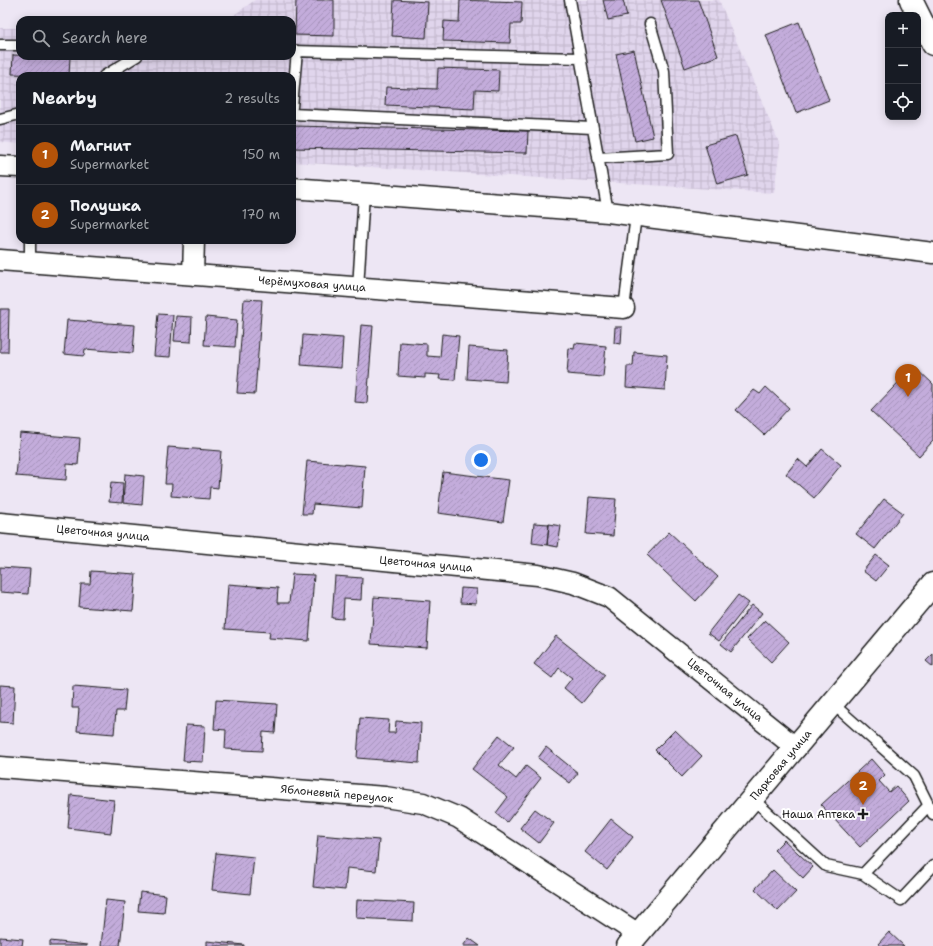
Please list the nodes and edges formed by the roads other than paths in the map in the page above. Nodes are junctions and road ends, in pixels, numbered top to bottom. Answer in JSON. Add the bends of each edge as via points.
{"nodes":[{"id":1,"x":570,"y":0,"type":"edge"},
{"id":2,"x":911,"y":0,"type":"edge"},
{"id":3,"x":650,"y":24,"type":"dead end"},
{"id":4,"x":933,"y":44,"type":"edge"},
{"id":5,"x":0,"y":45,"type":"edge"},
{"id":6,"x":16,"y":45,"type":"edge"},
{"id":7,"x":296,"y":51,"type":"edge"},
{"id":8,"x":580,"y":58,"type":"junction"},
{"id":9,"x":130,"y":60,"type":"edge"},
{"id":10,"x":294,"y":60,"type":"edge"},
{"id":11,"x":111,"y":72,"type":"edge"},
{"id":12,"x":293,"y":72,"type":"edge"},
{"id":13,"x":296,"y":114,"type":"edge"},
{"id":14,"x":16,"y":115,"type":"edge"},
{"id":15,"x":0,"y":119,"type":"edge"},
{"id":16,"x":592,"y":128,"type":"junction"},
{"id":17,"x":598,"y":158,"type":"junction"},
{"id":18,"x":0,"y":166,"type":"edge"},
{"id":19,"x":16,"y":167,"type":"edge"},
{"id":20,"x":296,"y":188,"type":"edge"},
{"id":21,"x":364,"y":193,"type":"junction"},
{"id":22,"x":608,"y":212,"type":"junction"},
{"id":23,"x":636,"y":216,"type":"junction"},
{"id":24,"x":30,"y":244,"type":"edge"},
{"id":25,"x":194,"y":244,"type":"edge"},
{"id":26,"x":933,"y":253,"type":"edge"},
{"id":27,"x":0,"y":260,"type":"edge"},
{"id":28,"x":30,"y":262,"type":"junction"},
{"id":29,"x":193,"y":275,"type":"junction"},
{"id":30,"x":358,"y":288,"type":"junction"},
{"id":31,"x":624,"y":308,"type":"joint"},
{"id":32,"x":0,"y":523,"type":"edge"},
{"id":33,"x":933,"y":584,"type":"edge"},
{"id":34,"x":833,"y":704,"type":"junction"},
{"id":35,"x":796,"y":748,"type":"junction"},
{"id":36,"x":0,"y":767,"type":"edge"},
{"id":37,"x":753,"y":799,"type":"junction"},
{"id":38,"x":930,"y":810,"type":"edge"},
{"id":39,"x":933,"y":866,"type":"edge"},
{"id":40,"x":863,"y":874,"type":"junction"},
{"id":41,"x":633,"y":940,"type":"edge"}],
"edges":[{"from":1,"to":8,"type":"lane"},
{"from":2,"to":4,"type":"street"},
{"from":3,"to":17,"type":"lane","via":[[664,72],[668,154]]},
{"from":5,"to":6,"type":"lane"},
{"from":7,"to":8,"type":"lane"},
{"from":8,"to":16,"type":"lane"},
{"from":9,"to":11,"type":"lane"},
{"from":10,"to":12,"type":"lane"},
{"from":13,"to":16,"type":"lane"},
{"from":14,"to":15,"type":"lane"},
{"from":16,"to":17,"type":"lane"},
{"from":17,"to":22,"type":"lane"},
{"from":18,"to":19,"type":"street"},
{"from":20,"to":21,"type":"street"},
{"from":21,"to":22,"type":"street"},
{"from":21,"to":30,"type":"lane"},
{"from":22,"to":23,"type":"street"},
{"from":23,"to":26,"type":"street"},
{"from":23,"to":31,"type":"lane"},
{"from":24,"to":28,"type":"lane"},
{"from":25,"to":29,"type":"street"},
{"from":27,"to":28,"type":"street","name":"Черёмуховая улица"},
{"from":28,"to":29,"type":"street","name":"Черёмуховая улица"},
{"from":29,"to":30,"type":"street","name":"Черёмуховая улица"},
{"from":30,"to":31,"type":"street","name":"Черёмуховая улица"},
{"from":32,"to":35,"type":"street","name":"Цветочная улица","via":[[538,574],[573,583],[610,597]]},
{"from":33,"to":34,"type":"street","name":"Парковая улица"},
{"from":34,"to":35,"type":"street","name":"Парковая улица"},
{"from":34,"to":38,"type":"lane","via":[[914,776]]},
{"from":35,"to":37,"type":"street","name":"Парковая улица"},
{"from":36,"to":41,"type":"street","name":"Яблоневый переулок","via":[[385,797],[423,803],[459,818]]},
{"from":37,"to":40,"type":"lane","via":[[826,866]]},
{"from":37,"to":41,"type":"street","name":"Парковая улица"},
{"from":38,"to":40,"type":"lane"},
{"from":39,"to":40,"type":"lane","via":[[901,900]]}]}
